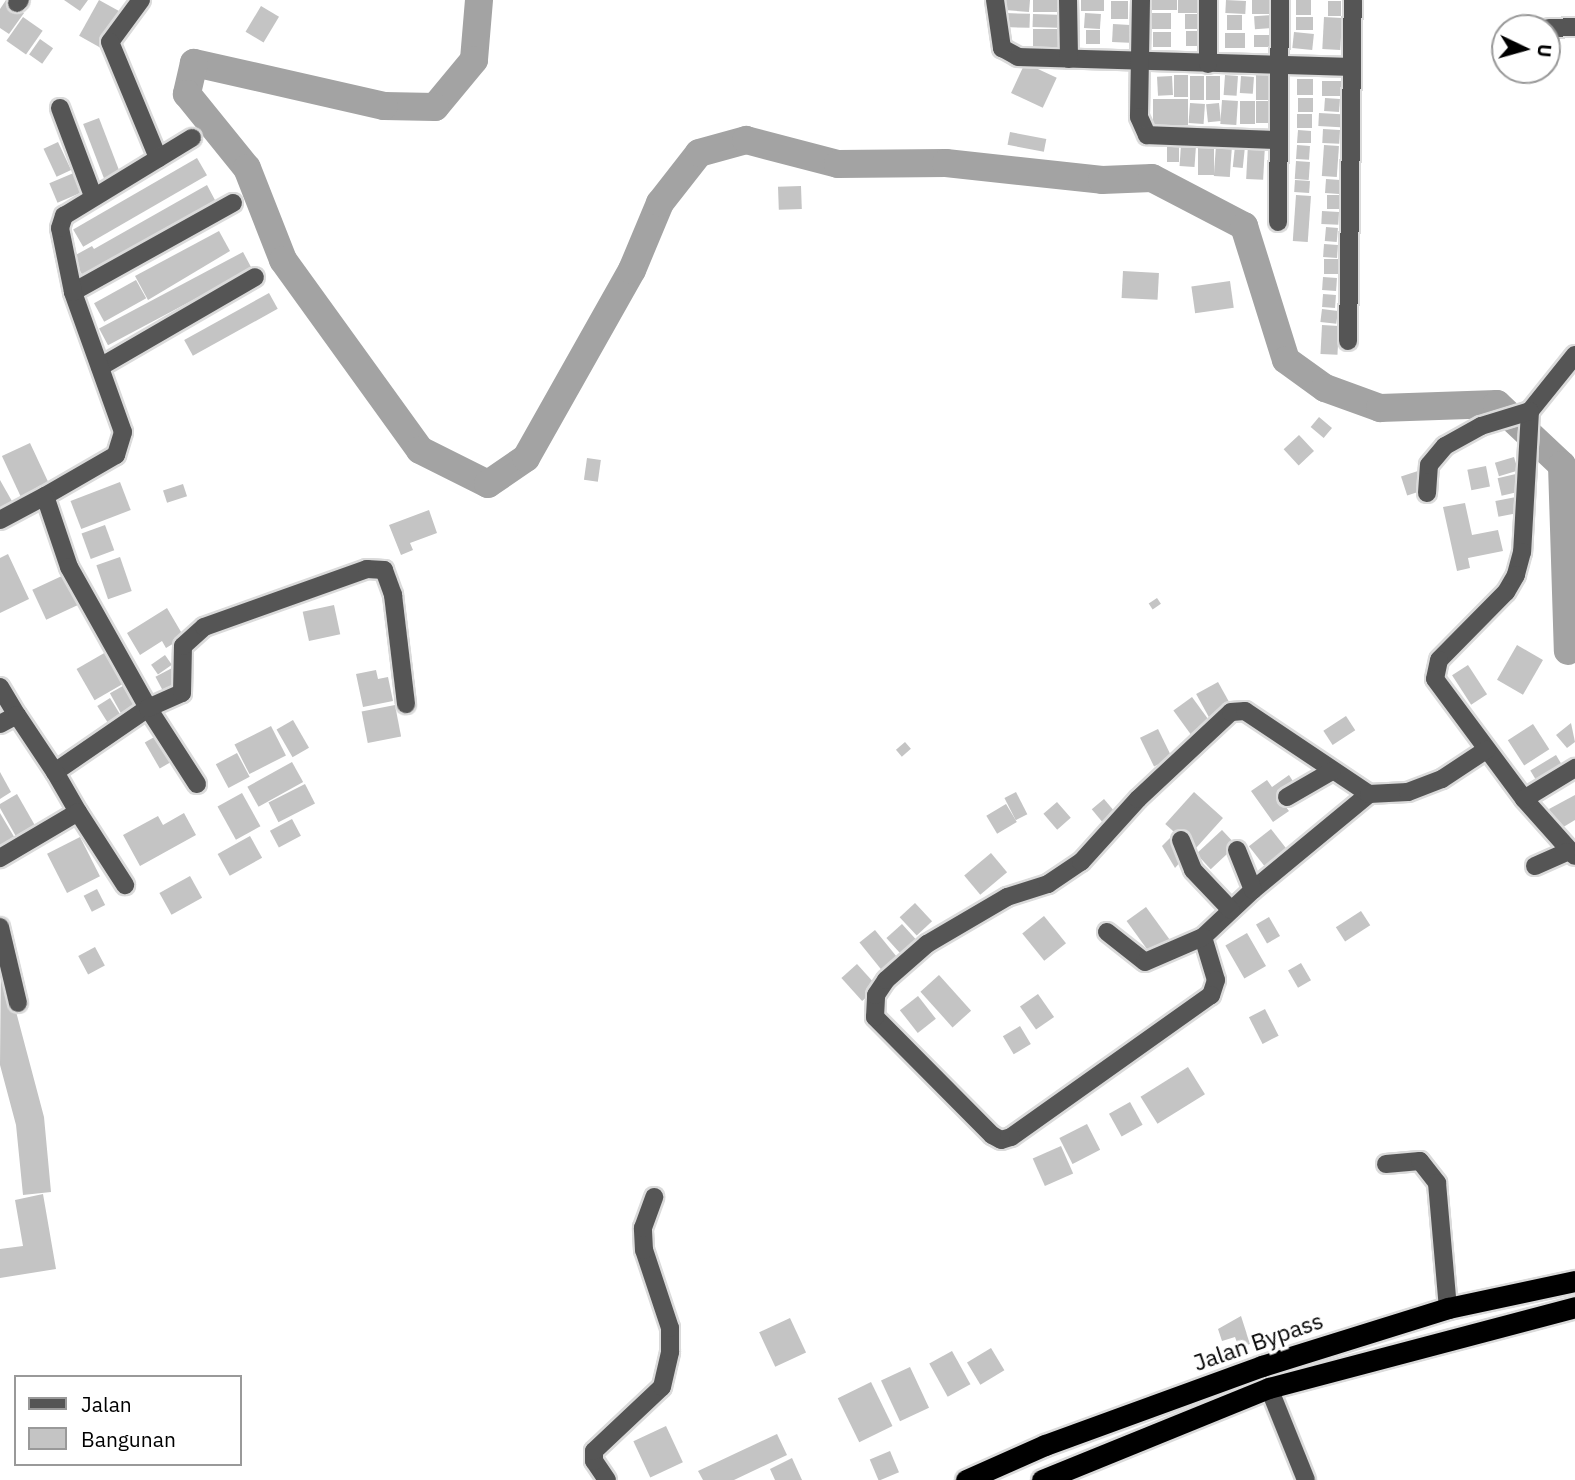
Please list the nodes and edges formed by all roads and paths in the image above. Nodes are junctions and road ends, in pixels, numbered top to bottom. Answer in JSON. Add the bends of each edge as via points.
{"nodes":[{"id":1,"x":141,"y":0,"type":"edge"},
{"id":2,"x":995,"y":0,"type":"edge"},
{"id":3,"x":1068,"y":0,"type":"edge"},
{"id":4,"x":1141,"y":0,"type":"edge"},
{"id":5,"x":1208,"y":0,"type":"edge"},
{"id":6,"x":1280,"y":0,"type":"edge"},
{"id":7,"x":1353,"y":0,"type":"edge"},
{"id":8,"x":1069,"y":59,"type":"junction"},
{"id":9,"x":1141,"y":62,"type":"junction"},
{"id":10,"x":1208,"y":64,"type":"junction"},
{"id":11,"x":1280,"y":66,"type":"junction"},
{"id":12,"x":1352,"y":67,"type":"junction"},
{"id":13,"x":60,"y":108,"type":"dead end"},
{"id":14,"x":192,"y":138,"type":"dead end"},
{"id":15,"x":1279,"y":140,"type":"junction"},
{"id":16,"x":158,"y":158,"type":"junction"},
{"id":17,"x":93,"y":196,"type":"junction"},
{"id":18,"x":233,"y":203,"type":"dead end"},
{"id":19,"x":1278,"y":222,"type":"dead end"},
{"id":20,"x":255,"y":277,"type":"dead end"},
{"id":21,"x":72,"y":292,"type":"junction"},
{"id":22,"x":1348,"y":341,"type":"dead end"},
{"id":23,"x":1575,"y":355,"type":"edge"},
{"id":24,"x":100,"y":367,"type":"junction"},
{"id":25,"x":1526,"y":417,"type":"junction"},
{"id":26,"x":1427,"y":493,"type":"dead end"},
{"id":27,"x":44,"y":496,"type":"junction"},
{"id":28,"x":0,"y":520,"type":"edge"},
{"id":29,"x":0,"y":687,"type":"edge"},
{"id":30,"x":406,"y":704,"type":"dead end"},
{"id":31,"x":148,"y":708,"type":"junction"},
{"id":32,"x":17,"y":715,"type":"junction"},
{"id":33,"x":0,"y":724,"type":"edge"},
{"id":34,"x":1486,"y":750,"type":"junction"},
{"id":35,"x":1575,"y":768,"type":"edge"},
{"id":36,"x":1332,"y":771,"type":"junction"},
{"id":37,"x":55,"y":772,"type":"junction"},
{"id":38,"x":197,"y":784,"type":"dead end"},
{"id":39,"x":1369,"y":794,"type":"junction"},
{"id":40,"x":1287,"y":797,"type":"dead end"},
{"id":41,"x":1524,"y":799,"type":"junction"},
{"id":42,"x":78,"y":812,"type":"junction"},
{"id":43,"x":1181,"y":840,"type":"dead end"},
{"id":44,"x":1237,"y":850,"type":"dead end"},
{"id":45,"x":1571,"y":854,"type":"edge"},
{"id":46,"x":0,"y":859,"type":"edge"},
{"id":47,"x":1535,"y":866,"type":"dead end"},
{"id":48,"x":125,"y":885,"type":"dead end"},
{"id":49,"x":1252,"y":890,"type":"junction"},
{"id":50,"x":1231,"y":910,"type":"junction"},
{"id":51,"x":0,"y":927,"type":"edge"},
{"id":52,"x":1107,"y":932,"type":"dead end"},
{"id":53,"x":1203,"y":937,"type":"junction"},
{"id":54,"x":18,"y":1003,"type":"dead end"},
{"id":55,"x":1386,"y":1164,"type":"dead end"},
{"id":56,"x":654,"y":1197,"type":"dead end"},
{"id":57,"x":1575,"y":1281,"type":"edge"},
{"id":58,"x":1575,"y":1307,"type":"edge"},
{"id":59,"x":1448,"y":1308,"type":"junction"},
{"id":60,"x":1269,"y":1388,"type":"junction"},
{"id":61,"x":1125,"y":1447,"type":"junction"},
{"id":62,"x":607,"y":1480,"type":"edge"},
{"id":63,"x":966,"y":1480,"type":"edge"},
{"id":64,"x":1042,"y":1480,"type":"edge"},
{"id":65,"x":1068,"y":1480,"type":"edge"},
{"id":66,"x":1306,"y":1480,"type":"edge"}],
"edges":[{"from":1,"to":16,"type":"street","via":[[110,41]]},
{"from":2,"to":8,"type":"street","via":[[998,36],[1010,56]]},
{"from":3,"to":8,"type":"street"},
{"from":4,"to":9,"type":"street"},
{"from":5,"to":10,"type":"street"},
{"from":6,"to":11,"type":"street"},
{"from":7,"to":12,"type":"street"},
{"from":8,"to":9,"type":"street"},
{"from":9,"to":10,"type":"street"},
{"from":9,"to":15,"type":"street","via":[[1139,117],[1147,135]]},
{"from":10,"to":11,"type":"street"},
{"from":11,"to":12,"type":"street"},
{"from":11,"to":15,"type":"street"},
{"from":12,"to":22,"type":"street"},
{"from":13,"to":17,"type":"street"},
{"from":14,"to":16,"type":"street"},
{"from":15,"to":19,"type":"street"},
{"from":16,"to":17,"type":"street"},
{"from":17,"to":21,"type":"street","via":[[64,216],[60,228]]},
{"from":18,"to":21,"type":"street"},
{"from":20,"to":24,"type":"street"},
{"from":21,"to":24,"type":"street"},
{"from":23,"to":25,"type":"street"},
{"from":24,"to":27,"type":"street","via":[[124,432],[122,445],[116,455]]},
{"from":25,"to":26,"type":"street","via":[[1480,426],[1445,446],[1429,465]]},
{"from":25,"to":34,"type":"street","via":[[1522,552],[1516,575],[1506,592],[1439,660],[1436,669],[1438,688]]},
{"from":27,"to":28,"type":"street"},
{"from":27,"to":31,"type":"street","via":[[75,579]]},
{"from":29,"to":32,"type":"street"},
{"from":30,"to":31,"type":"street","via":[[393,595],[388,576],[377,569],[194,632],[183,646],[182,693]]},
{"from":31,"to":37,"type":"street"},
{"from":31,"to":38,"type":"street"},
{"from":32,"to":33,"type":"street"},
{"from":32,"to":37,"type":"street"},
{"from":34,"to":39,"type":"street","via":[[1442,779],[1408,792]]},
{"from":34,"to":41,"type":"street"},
{"from":35,"to":41,"type":"street"},
{"from":36,"to":39,"type":"street"},
{"from":36,"to":40,"type":"street"},
{"from":36,"to":53,"type":"street","via":[[1245,711],[1231,712],[1138,799],[1081,862],[1048,884],[1007,897],[927,944],[886,980],[876,996],[875,1017],[992,1135],[1006,1139],[1211,995],[1216,980]]},
{"from":37,"to":42,"type":"street"},
{"from":39,"to":49,"type":"street"},
{"from":41,"to":45,"type":"street"},
{"from":42,"to":46,"type":"street"},
{"from":42,"to":48,"type":"street"},
{"from":43,"to":50,"type":"street","via":[[1193,870]]},
{"from":44,"to":49,"type":"street"},
{"from":45,"to":47,"type":"street"},
{"from":49,"to":50,"type":"street"},
{"from":50,"to":53,"type":"street"},
{"from":51,"to":54,"type":"street"},
{"from":52,"to":53,"type":"street","via":[[1145,962]]},
{"from":55,"to":59,"type":"street","via":[[1420,1161],[1437,1183]]},
{"from":56,"to":62,"type":"street","via":[[643,1228],[644,1250],[670,1328],[670,1352],[662,1387],[594,1451],[594,1461]]},
{"from":57,"to":59,"type":"highway","name":"Jalan Bypass"},
{"from":58,"to":60,"type":"highway"},
{"from":59,"to":63,"type":"highway","name":"Jalan Bypass","via":[[1262,1366],[1045,1445]]},
{"from":60,"to":61,"type":"highway"},
{"from":60,"to":66,"type":"street"},
{"from":61,"to":64,"type":"highway"},
{"from":61,"to":65,"type":"highway"}]}
